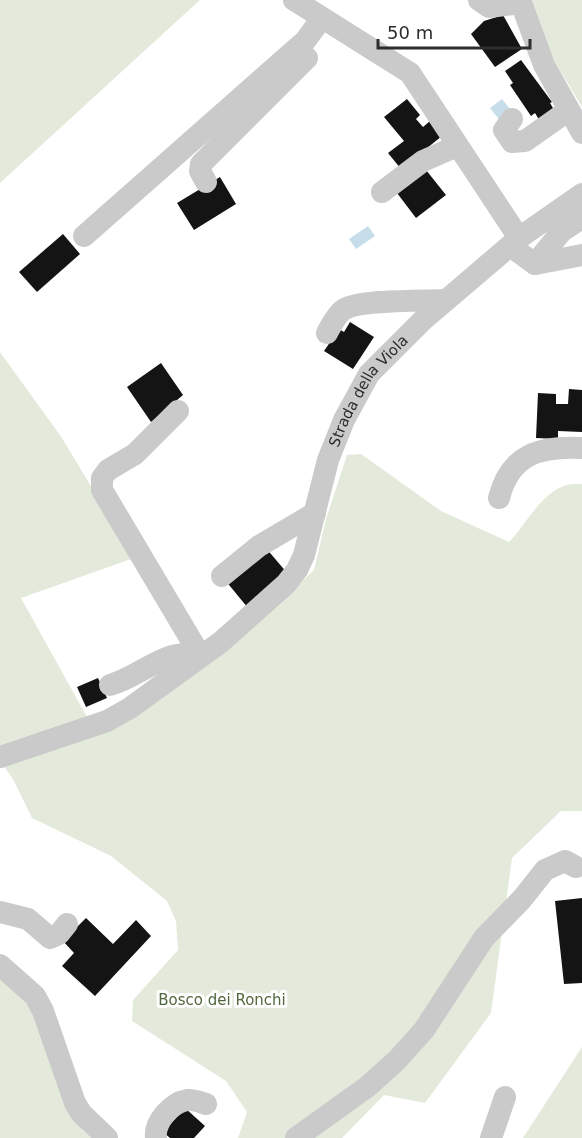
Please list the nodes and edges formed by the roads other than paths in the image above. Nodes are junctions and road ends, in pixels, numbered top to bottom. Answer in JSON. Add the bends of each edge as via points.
{"nodes":[{"id":1,"x":294,"y":0,"type":"edge"},
{"id":2,"x":479,"y":0,"type":"edge"},
{"id":3,"x":521,"y":1,"type":"edge"},
{"id":4,"x":330,"y":22,"type":"junction"},
{"id":5,"x":569,"y":110,"type":"junction"},
{"id":6,"x":512,"y":119,"type":"dead end"},
{"id":7,"x":582,"y":133,"type":"edge"},
{"id":8,"x":457,"y":146,"type":"junction"},
{"id":9,"x":206,"y":182,"type":"dead end"},
{"id":10,"x":382,"y":192,"type":"dead end"},
{"id":11,"x":582,"y":194,"type":"edge"},
{"id":12,"x":582,"y":218,"type":"edge"},
{"id":13,"x":84,"y":236,"type":"dead end"},
{"id":14,"x":514,"y":242,"type":"junction"},
{"id":15,"x":582,"y":255,"type":"edge"},
{"id":16,"x":535,"y":264,"type":"junction"},
{"id":17,"x":446,"y":300,"type":"junction"},
{"id":18,"x":327,"y":333,"type":"dead end"},
{"id":19,"x":178,"y":411,"type":"dead end"},
{"id":20,"x":582,"y":448,"type":"edge"},
{"id":21,"x":500,"y":498,"type":"dead end"},
{"id":22,"x":315,"y":513,"type":"junction"},
{"id":23,"x":222,"y":576,"type":"dead end"},
{"id":24,"x":200,"y":655,"type":"junction"},
{"id":25,"x":110,"y":685,"type":"dead end"},
{"id":26,"x":0,"y":757,"type":"edge"},
{"id":27,"x":576,"y":867,"type":"dead end"},
{"id":28,"x":0,"y":912,"type":"edge"},
{"id":29,"x":67,"y":924,"type":"dead end"},
{"id":30,"x":0,"y":964,"type":"edge"},
{"id":31,"x":505,"y":1097,"type":"dead end"},
{"id":32,"x":206,"y":1104,"type":"dead end"},
{"id":33,"x":107,"y":1138,"type":"edge"},
{"id":34,"x":156,"y":1138,"type":"edge"},
{"id":35,"x":296,"y":1138,"type":"edge"},
{"id":36,"x":491,"y":1138,"type":"edge"}],
"edges":[{"from":1,"to":4,"type":"street"},
{"from":2,"to":3,"type":"street","via":[[489,7]]},
{"from":3,"to":5,"type":"street","via":[[543,65]]},
{"from":4,"to":8,"type":"street","via":[[410,73]]},
{"from":4,"to":9,"type":"street","via":[[201,164]]},
{"from":4,"to":13,"type":"street"},
{"from":5,"to":6,"type":"street","via":[[518,143],[512,142],[504,130]]},
{"from":5,"to":7,"type":"street"},
{"from":8,"to":10,"type":"street","via":[[423,161]]},
{"from":8,"to":14,"type":"street"},
{"from":11,"to":14,"type":"street","name":"Strada della Viola"},
{"from":12,"to":16,"type":"street","via":[[562,231]]},
{"from":14,"to":16,"type":"street"},
{"from":14,"to":17,"type":"street","name":"Strada della Viola"},
{"from":15,"to":16,"type":"street"},
{"from":17,"to":18,"type":"street","via":[[347,307],[340,311]]},
{"from":17,"to":22,"type":"street","name":"Strada della Viola","via":[[380,361],[364,382],[328,460]]},
{"from":19,"to":24,"type":"street","via":[[135,454],[108,470],[102,478],[102,490]]},
{"from":20,"to":21,"type":"street","via":[[560,447],[528,454],[504,479]]},
{"from":22,"to":23,"type":"street","via":[[259,546]]},
{"from":22,"to":24,"type":"street","name":"Strada della Viola","via":[[297,570],[258,610]]},
{"from":24,"to":25,"type":"street","via":[[178,653]]},
{"from":24,"to":26,"type":"street","name":"Strada della Viola","via":[[107,721]]},
{"from":27,"to":35,"type":"street","via":[[565,861],[545,870],[484,938],[423,1030],[396,1061]]},
{"from":28,"to":29,"type":"street","via":[[28,919],[50,938]]},
{"from":30,"to":33,"type":"street","via":[[34,996],[49,1026],[75,1103]]},
{"from":31,"to":36,"type":"street"},
{"from":32,"to":34,"type":"street","via":[[190,1099],[175,1104],[157,1124]]}]}
